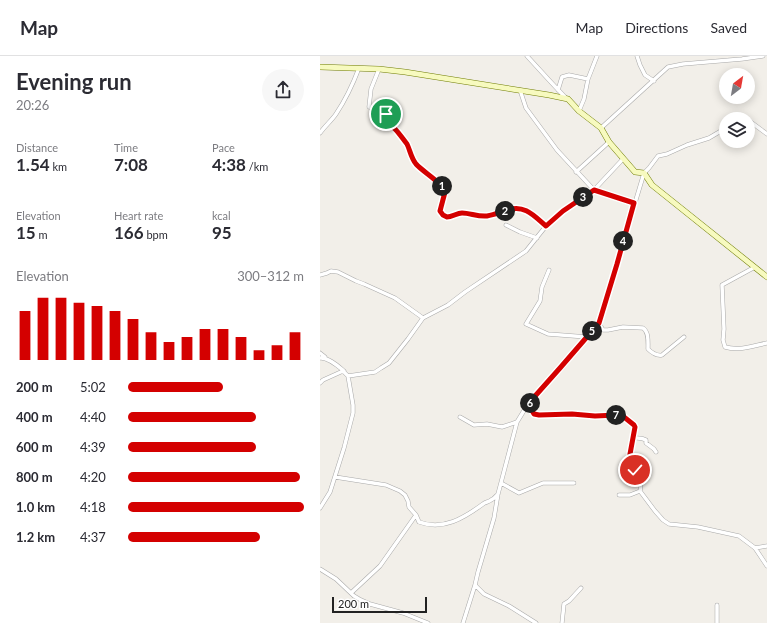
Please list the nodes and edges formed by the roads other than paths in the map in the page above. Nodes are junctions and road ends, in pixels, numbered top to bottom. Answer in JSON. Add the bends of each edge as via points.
{"nodes":[{"id":1,"x":527,"y":56,"type":"edge"},
{"id":2,"x":597,"y":56,"type":"edge"},
{"id":3,"x":637,"y":56,"type":"edge"},
{"id":4,"x":764,"y":56,"type":"edge"},
{"id":5,"x":320,"y":66,"type":"edge"},
{"id":6,"x":359,"y":68,"type":"junction"},
{"id":7,"x":379,"y":69,"type":"junction"},
{"id":8,"x":588,"y":79,"type":"junction"},
{"id":9,"x":654,"y":81,"type":"junction"},
{"id":10,"x":520,"y":90,"type":"junction"},
{"id":11,"x":558,"y":90,"type":"junction"},
{"id":12,"x":568,"y":100,"type":"junction"},
{"id":13,"x":580,"y":111,"type":"junction"},
{"id":14,"x":755,"y":125,"type":"edge"},
{"id":15,"x":601,"y":128,"type":"junction"},
{"id":16,"x":719,"y":132,"type":"edge"},
{"id":17,"x":320,"y":133,"type":"edge"},
{"id":18,"x":767,"y":134,"type":"edge"},
{"id":19,"x":609,"y":142,"type":"junction"},
{"id":20,"x":623,"y":159,"type":"junction"},
{"id":21,"x":576,"y":172,"type":"junction"},
{"id":22,"x":644,"y":173,"type":"junction"},
{"id":23,"x":594,"y":190,"type":"junction"},
{"id":24,"x":634,"y":203,"type":"junction"},
{"id":25,"x":506,"y":225,"type":"dead end"},
{"id":26,"x":546,"y":226,"type":"junction"},
{"id":27,"x":536,"y":238,"type":"junction"},
{"id":28,"x":755,"y":267,"type":"junction"},
{"id":29,"x":549,"y":270,"type":"dead end"},
{"id":30,"x":320,"y":275,"type":"edge"},
{"id":31,"x":767,"y":277,"type":"edge"},
{"id":32,"x":423,"y":318,"type":"junction"},
{"id":33,"x":599,"y":323,"type":"junction"},
{"id":34,"x":587,"y":336,"type":"junction"},
{"id":35,"x":684,"y":337,"type":"dead end"},
{"id":36,"x":767,"y":343,"type":"edge"},
{"id":37,"x":320,"y":353,"type":"edge"},
{"id":38,"x":322,"y":357,"type":"edge"},
{"id":39,"x":343,"y":371,"type":"junction"},
{"id":40,"x":348,"y":376,"type":"junction"},
{"id":41,"x":320,"y":383,"type":"edge"},
{"id":42,"x":528,"y":404,"type":"junction"},
{"id":43,"x":460,"y":416,"type":"dead end"},
{"id":44,"x":517,"y":422,"type":"junction"},
{"id":45,"x":633,"y":438,"type":"junction"},
{"id":46,"x":656,"y":452,"type":"dead end"},
{"id":47,"x":335,"y":477,"type":"junction"},
{"id":48,"x":501,"y":483,"type":"junction"},
{"id":49,"x":574,"y":483,"type":"dead end"},
{"id":50,"x":640,"y":491,"type":"junction"},
{"id":51,"x":498,"y":494,"type":"junction"},
{"id":52,"x":619,"y":495,"type":"dead end"},
{"id":53,"x":320,"y":508,"type":"edge"},
{"id":54,"x":416,"y":515,"type":"junction"},
{"id":55,"x":767,"y":546,"type":"edge"},
{"id":56,"x":755,"y":548,"type":"junction"},
{"id":57,"x":767,"y":566,"type":"edge"},
{"id":58,"x":320,"y":569,"type":"edge"},
{"id":59,"x":475,"y":585,"type":"junction"},
{"id":60,"x":581,"y":588,"type":"dead end"},
{"id":61,"x":351,"y":593,"type":"junction"},
{"id":62,"x":717,"y":605,"type":"dead end"},
{"id":63,"x":428,"y":623,"type":"edge"},
{"id":64,"x":463,"y":623,"type":"edge"},
{"id":65,"x":536,"y":623,"type":"edge"},
{"id":66,"x":562,"y":623,"type":"edge"},
{"id":67,"x":717,"y":623,"type":"edge"}],
"edges":[{"from":1,"to":11,"type":"street"},
{"from":2,"to":8,"type":"street"},
{"from":3,"to":9,"type":"street","via":[[645,75]]},
{"from":4,"to":9,"type":"street","via":[[668,67]]},
{"from":5,"to":6,"type":"main road"},
{"from":6,"to":7,"type":"main road"},
{"from":6,"to":17,"type":"street","via":[[345,100]]},
{"from":7,"to":10,"type":"main road"},
{"from":7,"to":26,"type":"street","via":[[371,89],[369,107],[387,115],[388,123],[403,139],[415,163],[444,189],[440,208],[443,215],[447,217],[462,213],[487,216],[516,208],[529,212]]},
{"from":8,"to":11,"type":"street","via":[[569,75],[562,77]]},
{"from":8,"to":13,"type":"street"},
{"from":9,"to":15,"type":"street"},
{"from":10,"to":12,"type":"main road"},
{"from":10,"to":21,"type":"street","via":[[526,108]]},
{"from":11,"to":12,"type":"street"},
{"from":12,"to":13,"type":"main road"},
{"from":13,"to":15,"type":"main road"},
{"from":14,"to":18,"type":"street"},
{"from":15,"to":19,"type":"main road"},
{"from":16,"to":22,"type":"street","via":[[658,156]]},
{"from":19,"to":20,"type":"main road"},
{"from":19,"to":21,"type":"street"},
{"from":20,"to":22,"type":"main road","via":[[636,172]]},
{"from":20,"to":23,"type":"street"},
{"from":21,"to":23,"type":"street"},
{"from":22,"to":24,"type":"street"},
{"from":22,"to":28,"type":"main road","via":[[652,185]]},
{"from":23,"to":24,"type":"street"},
{"from":23,"to":26,"type":"street"},
{"from":24,"to":33,"type":"street"},
{"from":25,"to":27,"type":"street"},
{"from":26,"to":27,"type":"street"},
{"from":27,"to":32,"type":"street","via":[[526,251],[448,305]]},
{"from":28,"to":31,"type":"main road"},
{"from":28,"to":36,"type":"street","via":[[722,286],[723,340],[725,347],[731,349]]},
{"from":29,"to":34,"type":"street","via":[[540,301],[526,324],[548,334]]},
{"from":30,"to":32,"type":"street","via":[[331,271],[338,272],[395,298]]},
{"from":32,"to":40,"type":"street","via":[[388,363],[375,372]]},
{"from":33,"to":34,"type":"street"},
{"from":33,"to":35,"type":"street","via":[[603,330],[643,328],[647,333],[648,349],[659,356]]},
{"from":34,"to":42,"type":"street"},
{"from":37,"to":38,"type":"street"},
{"from":38,"to":39,"type":"street"},
{"from":39,"to":40,"type":"street"},
{"from":39,"to":41,"type":"street"},
{"from":40,"to":47,"type":"street","via":[[352,413]]},
{"from":42,"to":44,"type":"street"},
{"from":42,"to":45,"type":"street","via":[[534,414],[539,415],[624,417],[634,425]]},
{"from":43,"to":44,"type":"street","via":[[474,425],[502,427]]},
{"from":44,"to":48,"type":"street"},
{"from":45,"to":46,"type":"street","via":[[643,438]]},
{"from":45,"to":50,"type":"street","via":[[630,454],[641,486]]},
{"from":47,"to":53,"type":"street","via":[[330,492]]},
{"from":47,"to":54,"type":"street","via":[[386,485],[400,491]]},
{"from":48,"to":49,"type":"street","via":[[519,493],[543,483]]},
{"from":48,"to":51,"type":"street"},
{"from":50,"to":52,"type":"street","via":[[630,495]]},
{"from":50,"to":56,"type":"street","via":[[669,524],[739,536]]},
{"from":51,"to":54,"type":"street","via":[[491,501],[450,523],[422,523]]},
{"from":51,"to":59,"type":"street","via":[[494,518]]},
{"from":54,"to":61,"type":"street","via":[[380,566]]},
{"from":55,"to":56,"type":"street"},
{"from":56,"to":57,"type":"street"},
{"from":58,"to":61,"type":"street"},
{"from":59,"to":64,"type":"street"},
{"from":59,"to":65,"type":"street","via":[[484,594]]},
{"from":60,"to":66,"type":"street","via":[[564,604]]},
{"from":61,"to":63,"type":"street","via":[[364,601]]},
{"from":62,"to":67,"type":"street"}]}
